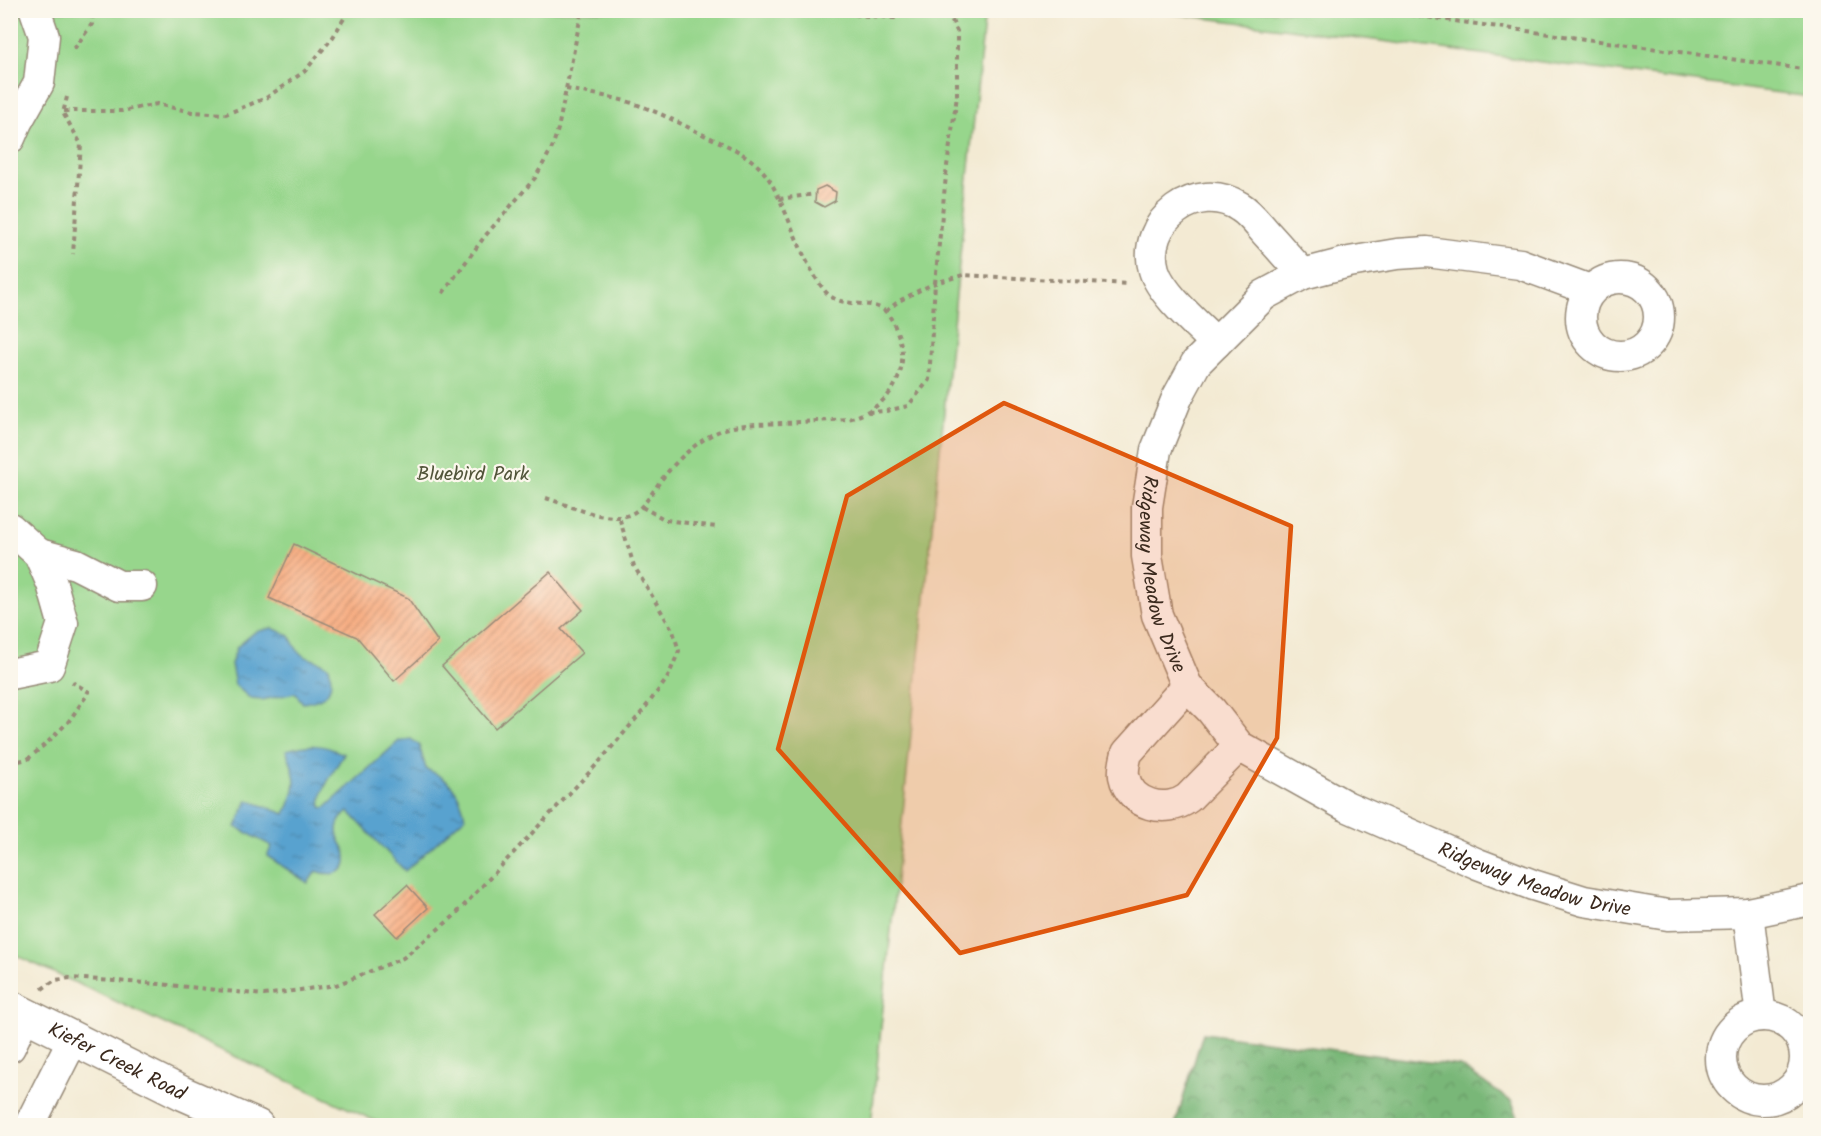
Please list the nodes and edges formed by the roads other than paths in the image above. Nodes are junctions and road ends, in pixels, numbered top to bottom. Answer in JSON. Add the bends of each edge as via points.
{"nodes":[{"id":1,"x":35,"y":10,"type":"edge"},
{"id":2,"x":10,"y":138,"type":"edge"},
{"id":3,"x":1303,"y":274,"type":"junction"},
{"id":4,"x":1590,"y":290,"type":"dead end"},
{"id":5,"x":1216,"y":343,"type":"junction"},
{"id":6,"x":10,"y":528,"type":"edge"},
{"id":7,"x":39,"y":554,"type":"junction"},
{"id":8,"x":142,"y":586,"type":"dead end"},
{"id":9,"x":10,"y":674,"type":"edge"},
{"id":10,"x":1187,"y":686,"type":"junction"},
{"id":11,"x":1239,"y":746,"type":"junction"},
{"id":12,"x":1810,"y":900,"type":"edge"},
{"id":13,"x":1748,"y":913,"type":"junction"},
{"id":14,"x":18,"y":1011,"type":"edge"},
{"id":15,"x":1761,"y":1016,"type":"dead end"},
{"id":16,"x":73,"y":1039,"type":"junction"},
{"id":17,"x":10,"y":1047,"type":"edge"},
{"id":18,"x":29,"y":1125,"type":"edge"},
{"id":19,"x":257,"y":1125,"type":"edge"}],
"edges":[{"from":1,"to":2,"type":"street","via":[[44,36],[39,83]]},
{"from":3,"to":4,"type":"street","name":"Ridgeway Meadow Drive","via":[[1349,262],[1427,252],[1520,264]]},
{"from":3,"to":5,"type":"street","name":"Ridgeway Meadow Drive","via":[[1264,295]]},
{"from":3,"to":5,"type":"street","via":[[1239,206],[1221,198],[1201,198],[1181,205],[1166,217],[1155,234],[1154,271],[1165,291]]},
{"from":5,"to":10,"type":"street","name":"Ridgeway Meadow Drive","via":[[1196,363],[1177,398],[1156,450],[1147,507],[1147,556],[1157,615]]},
{"from":6,"to":7,"type":"street"},
{"from":7,"to":8,"type":"street","via":[[76,564],[119,586]]},
{"from":7,"to":9,"type":"street","via":[[63,623],[49,666]]},
{"from":10,"to":11,"type":"street","name":"Ridgeway Meadow Drive"},
{"from":10,"to":11,"type":"street","via":[[1128,753],[1124,778],[1133,794],[1154,806],[1179,805]]},
{"from":11,"to":13,"type":"street","name":"Ridgeway Meadow Drive","via":[[1346,806],[1533,885],[1584,901],[1668,915]]},
{"from":12,"to":13,"type":"street","name":"Ridgeway Meadow Drive"},
{"from":13,"to":15,"type":"street"},
{"from":14,"to":16,"type":"street","name":"Kiefer Creek Road"},
{"from":14,"to":17,"type":"street"},
{"from":16,"to":18,"type":"street"},
{"from":16,"to":19,"type":"street","name":"Kiefer Creek Road"}]}
